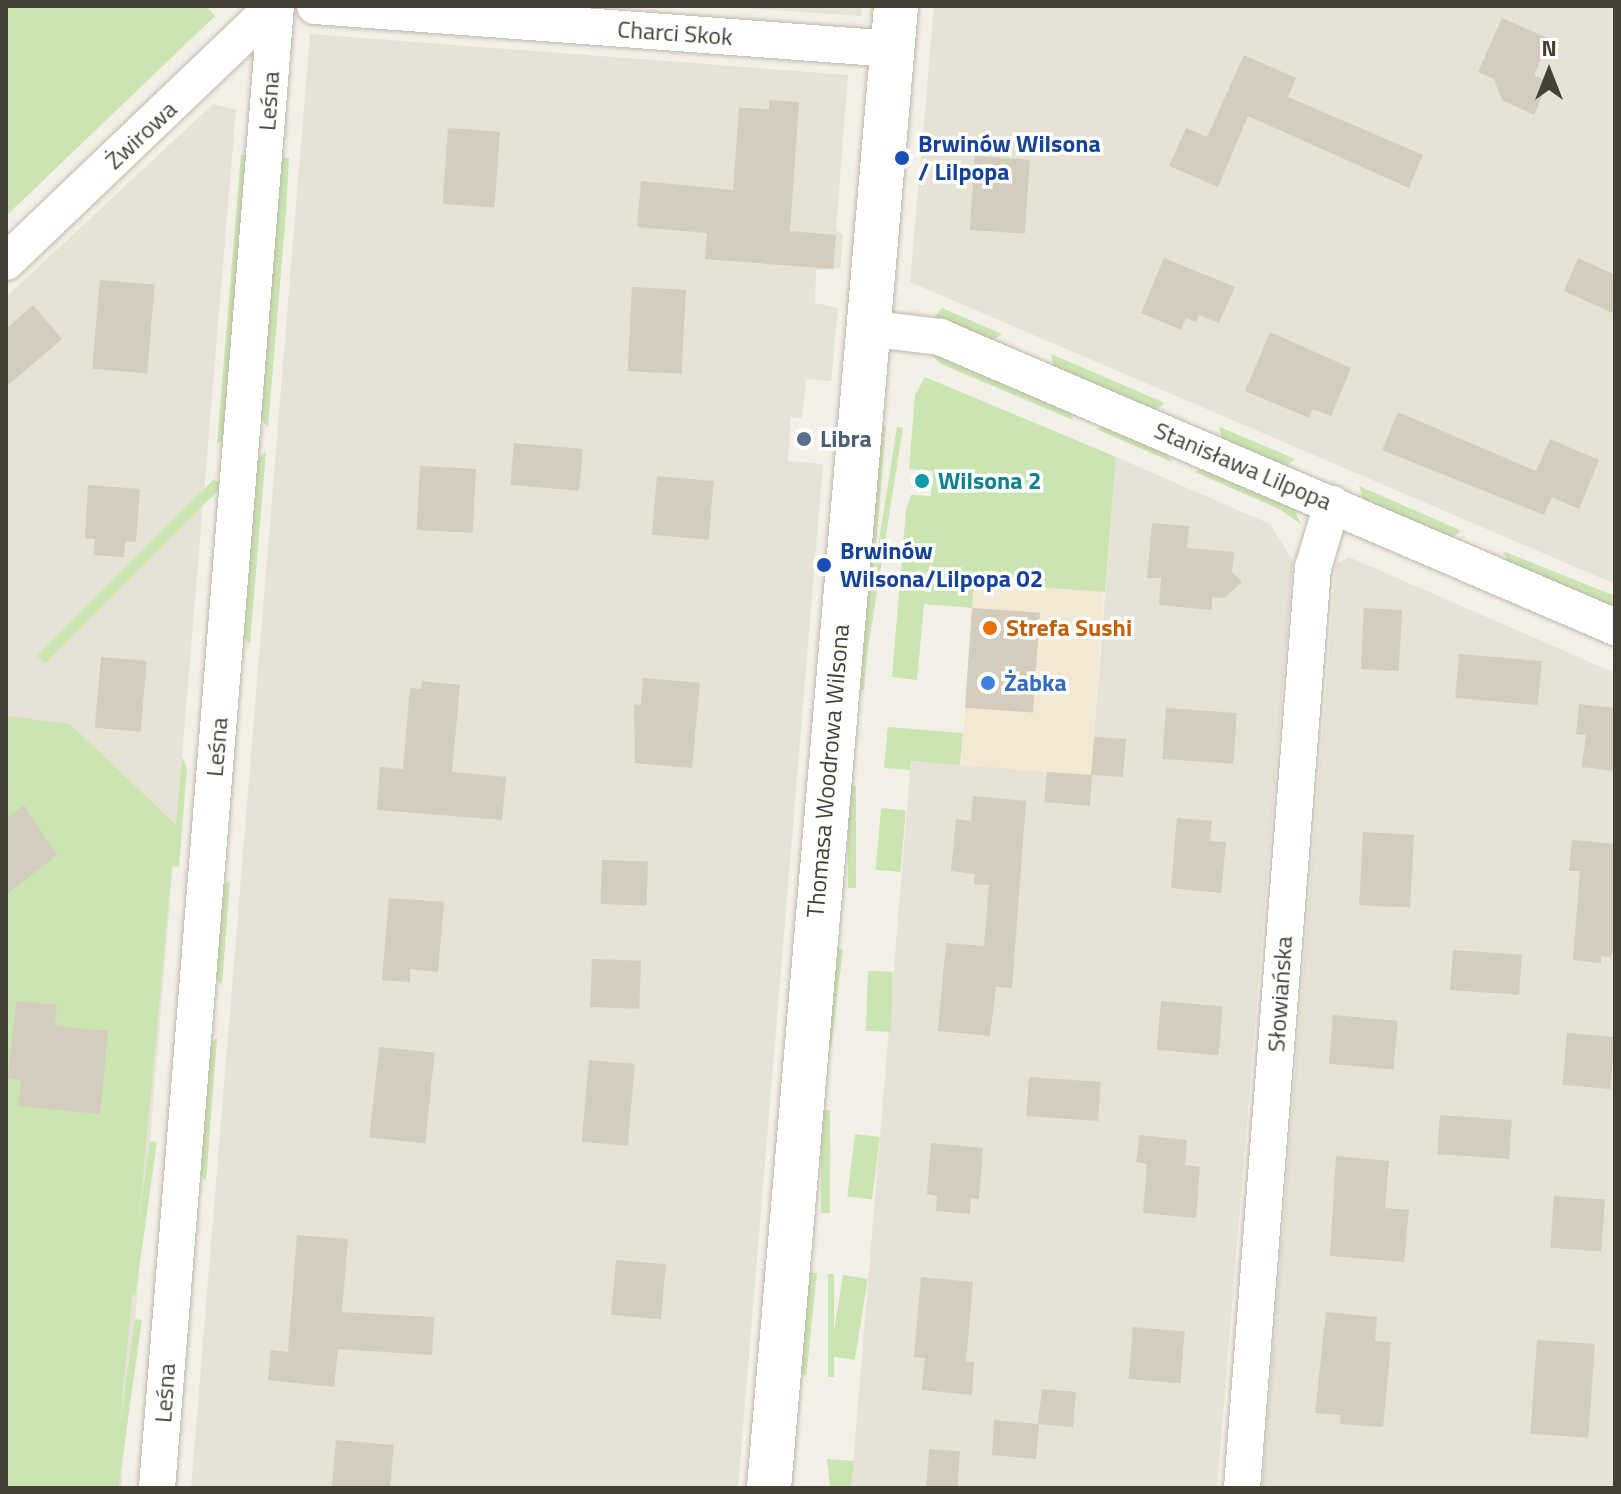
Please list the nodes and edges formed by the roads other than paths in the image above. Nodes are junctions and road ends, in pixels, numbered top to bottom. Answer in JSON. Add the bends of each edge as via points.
{"nodes":[{"id":1,"x":275,"y":6,"type":"edge"},
{"id":2,"x":315,"y":6,"type":"edge"},
{"id":3,"x":896,"y":6,"type":"edge"},
{"id":4,"x":892,"y":49,"type":"junction"},
{"id":5,"x":6,"y":262,"type":"edge"},
{"id":6,"x":865,"y":328,"type":"junction"},
{"id":7,"x":1332,"y":504,"type":"junction"},
{"id":8,"x":1615,"y":627,"type":"edge"},
{"id":9,"x":157,"y":1488,"type":"edge"},
{"id":10,"x":769,"y":1488,"type":"edge"},
{"id":11,"x":1242,"y":1488,"type":"edge"}],
"edges":[{"from":1,"to":5,"type":"street","name":"Żwirowa"},
{"from":1,"to":9,"type":"street","name":"Leśna"},
{"from":2,"to":4,"type":"street","name":"Charci Skok"},
{"from":3,"to":4,"type":"street","name":"Thomasa Woodrowa Wilsona"},
{"from":4,"to":6,"type":"street","name":"Thomasa Woodrowa Wilsona"},
{"from":6,"to":7,"type":"street","name":"Stanisława Lilpopa","via":[[940,337]]},
{"from":6,"to":10,"type":"street","name":"Thomasa Woodrowa Wilsona"},
{"from":7,"to":8,"type":"street","name":"Stanisława Lilpopa"},
{"from":7,"to":11,"type":"street","name":"Słowiańska","via":[[1313,568]]}]}
